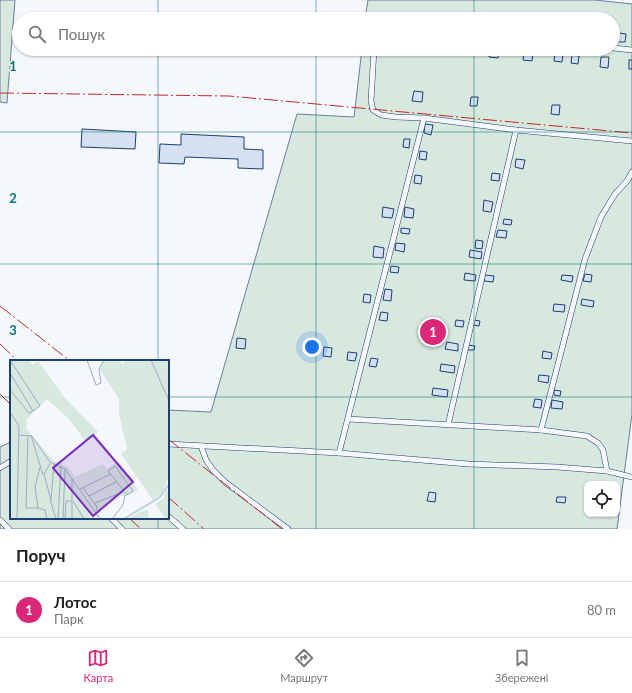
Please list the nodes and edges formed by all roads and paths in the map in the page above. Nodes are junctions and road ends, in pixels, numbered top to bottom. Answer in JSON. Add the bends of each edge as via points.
{"nodes":[{"id":1,"x":620,"y":49,"type":"edge"},
{"id":2,"x":632,"y":50,"type":"edge"},
{"id":3,"x":374,"y":56,"type":"edge"},
{"id":4,"x":424,"y":118,"type":"junction"},
{"id":5,"x":516,"y":130,"type":"junction"},
{"id":6,"x":632,"y":141,"type":"edge"},
{"id":7,"x":632,"y":172,"type":"edge"},
{"id":8,"x":348,"y":419,"type":"junction"},
{"id":9,"x":448,"y":425,"type":"junction"},
{"id":10,"x":541,"y":430,"type":"junction"},
{"id":11,"x":169,"y":444,"type":"edge"},
{"id":12,"x":200,"y":446,"type":"junction"},
{"id":13,"x":339,"y":453,"type":"junction"},
{"id":14,"x":10,"y":462,"type":"edge"},
{"id":15,"x":0,"y":468,"type":"edge"},
{"id":16,"x":607,"y":471,"type":"junction"},
{"id":17,"x":632,"y":477,"type":"edge"},
{"id":18,"x":169,"y":517,"type":"edge"},
{"id":19,"x":112,"y":519,"type":"edge"},
{"id":20,"x":0,"y":520,"type":"edge"},
{"id":21,"x":9,"y":529,"type":"edge"},
{"id":22,"x":122,"y":529,"type":"edge"},
{"id":23,"x":183,"y":529,"type":"edge"},
{"id":24,"x":288,"y":529,"type":"edge"}],
"edges":[{"from":1,"to":2,"type":"lane"},
{"from":3,"to":4,"type":"lane","via":[[371,101],[373,110],[396,117]]},
{"from":4,"to":5,"type":"lane"},
{"from":4,"to":8,"type":"lane"},
{"from":5,"to":6,"type":"lane"},
{"from":5,"to":9,"type":"lane"},
{"from":7,"to":10,"type":"lane","via":[[601,217],[585,259]]},
{"from":8,"to":9,"type":"lane"},
{"from":8,"to":13,"type":"lane"},
{"from":9,"to":10,"type":"lane"},
{"from":10,"to":16,"type":"lane","via":[[587,436],[603,450]]},
{"from":11,"to":12,"type":"lane"},
{"from":12,"to":13,"type":"lane"},
{"from":12,"to":24,"type":"lane","via":[[212,470]]},
{"from":13,"to":16,"type":"lane","via":[[468,464]]},
{"from":14,"to":15,"type":"lane"},
{"from":16,"to":17,"type":"lane"},
{"from":18,"to":23,"type":"lane"},
{"from":19,"to":22,"type":"lane"},
{"from":20,"to":21,"type":"lane"}]}
